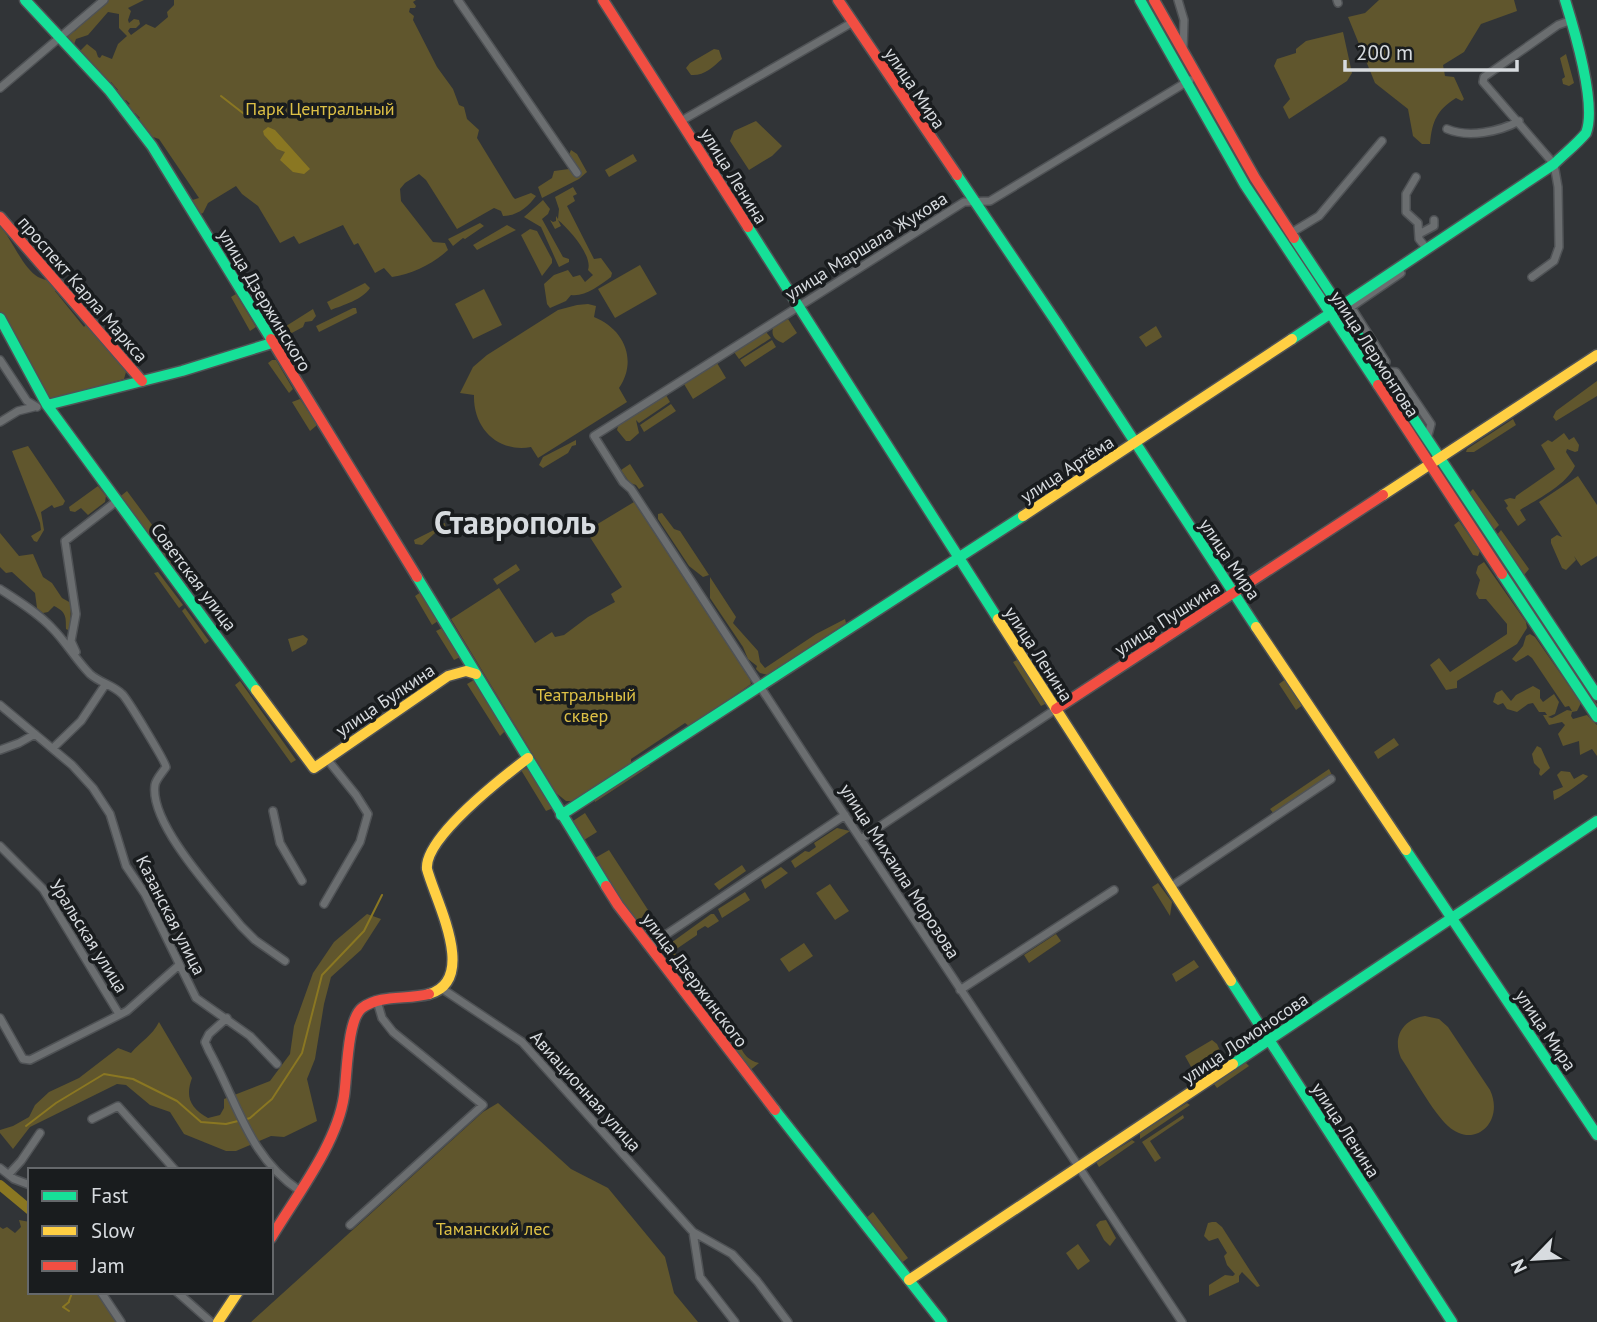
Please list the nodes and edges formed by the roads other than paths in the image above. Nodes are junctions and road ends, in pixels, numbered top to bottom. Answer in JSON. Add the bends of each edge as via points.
{"nodes":[{"id":1,"x":25,"y":0,"type":"edge"},
{"id":2,"x":104,"y":0,"type":"edge"},
{"id":3,"x":458,"y":0,"type":"edge"},
{"id":4,"x":603,"y":0,"type":"edge"},
{"id":5,"x":838,"y":0,"type":"edge"},
{"id":6,"x":1140,"y":0,"type":"edge"},
{"id":7,"x":1154,"y":0,"type":"edge"},
{"id":8,"x":1178,"y":0,"type":"edge"},
{"id":9,"x":1565,"y":0,"type":"edge"},
{"id":10,"x":1572,"y":20,"type":"junction"},
{"id":11,"x":853,"y":22,"type":"junction"},
{"id":12,"x":61,"y":37,"type":"junction"},
{"id":13,"x":1183,"y":51,"type":"junction"},
{"id":14,"x":1196,"y":76,"type":"junction"},
{"id":15,"x":1186,"y":82,"type":"junction"},
{"id":16,"x":0,"y":88,"type":"edge"},
{"id":17,"x":681,"y":121,"type":"junction"},
{"id":18,"x":1519,"y":121,"type":"junction"},
{"id":19,"x":1447,"y":129,"type":"dead end"},
{"id":20,"x":1588,"y":133,"type":"edge"},
{"id":21,"x":1381,"y":141,"type":"dead end"},
{"id":22,"x":1554,"y":164,"type":"junction"},
{"id":23,"x":576,"y":173,"type":"dead end"},
{"id":24,"x":1416,"y":177,"type":"dead end"},
{"id":25,"x":974,"y":201,"type":"junction"},
{"id":26,"x":0,"y":217,"type":"edge"},
{"id":27,"x":1434,"y":220,"type":"dead end"},
{"id":28,"x":1291,"y":233,"type":"junction"},
{"id":29,"x":1419,"y":234,"type":"junction"},
{"id":30,"x":1427,"y":249,"type":"junction"},
{"id":31,"x":1398,"y":269,"type":"junction"},
{"id":32,"x":1532,"y":277,"type":"dead end"},
{"id":33,"x":799,"y":306,"type":"junction"},
{"id":34,"x":1340,"y":307,"type":"junction"},
{"id":35,"x":1330,"y":314,"type":"junction"},
{"id":36,"x":0,"y":318,"type":"edge"},
{"id":37,"x":272,"y":343,"type":"junction"},
{"id":38,"x":1597,"y":355,"type":"edge"},
{"id":39,"x":0,"y":360,"type":"edge"},
{"id":40,"x":1383,"y":370,"type":"junction"},
{"id":41,"x":142,"y":381,"type":"junction"},
{"id":42,"x":42,"y":406,"type":"junction"},
{"id":43,"x":0,"y":422,"type":"edge"},
{"id":44,"x":594,"y":436,"type":"joint"},
{"id":45,"x":1135,"y":444,"type":"junction"},
{"id":46,"x":1440,"y":458,"type":"junction"},
{"id":47,"x":1430,"y":465,"type":"junction"},
{"id":48,"x":117,"y":501,"type":"junction"},
{"id":49,"x":959,"y":558,"type":"junction"},
{"id":50,"x":0,"y":589,"type":"edge"},
{"id":51,"x":1234,"y":593,"type":"junction"},
{"id":52,"x":453,"y":635,"type":"junction"},
{"id":53,"x":79,"y":662,"type":"junction"},
{"id":54,"x":477,"y":674,"type":"junction"},
{"id":55,"x":448,"y":676,"type":"junction"},
{"id":56,"x":105,"y":685,"type":"junction"},
{"id":57,"x":760,"y":686,"type":"junction"},
{"id":58,"x":1597,"y":695,"type":"edge"},
{"id":59,"x":0,"y":705,"type":"edge"},
{"id":60,"x":1056,"y":709,"type":"junction"},
{"id":61,"x":1597,"y":717,"type":"edge"},
{"id":62,"x":35,"y":734,"type":"junction"},
{"id":63,"x":52,"y":748,"type":"junction"},
{"id":64,"x":0,"y":750,"type":"edge"},
{"id":65,"x":528,"y":758,"type":"junction"},
{"id":66,"x":327,"y":759,"type":"junction"},
{"id":67,"x":314,"y":768,"type":"joint"},
{"id":68,"x":1331,"y":779,"type":"dead end"},
{"id":69,"x":273,"y":811,"type":"dead end"},
{"id":70,"x":561,"y":815,"type":"junction"},
{"id":71,"x":845,"y":815,"type":"junction"},
{"id":72,"x":1597,"y":821,"type":"edge"},
{"id":73,"x":861,"y":839,"type":"junction"},
{"id":74,"x":0,"y":846,"type":"edge"},
{"id":75,"x":302,"y":881,"type":"dead end"},
{"id":76,"x":1172,"y":886,"type":"junction"},
{"id":77,"x":1114,"y":890,"type":"dead end"},
{"id":78,"x":324,"y":904,"type":"dead end"},
{"id":79,"x":1452,"y":919,"type":"junction"},
{"id":80,"x":649,"y":946,"type":"junction"},
{"id":81,"x":285,"y":961,"type":"dead end"},
{"id":82,"x":179,"y":965,"type":"junction"},
{"id":83,"x":441,"y":988,"type":"junction"},
{"id":84,"x":960,"y":990,"type":"junction"},
{"id":85,"x":377,"y":1001,"type":"junction"},
{"id":86,"x":119,"y":1014,"type":"junction"},
{"id":87,"x":0,"y":1017,"type":"edge"},
{"id":88,"x":227,"y":1018,"type":"junction"},
{"id":89,"x":1270,"y":1040,"type":"junction"},
{"id":90,"x":277,"y":1065,"type":"dead end"},
{"id":91,"x":92,"y":1119,"type":"dead end"},
{"id":92,"x":40,"y":1133,"type":"dead end"},
{"id":93,"x":1597,"y":1135,"type":"edge"},
{"id":94,"x":1079,"y":1167,"type":"junction"},
{"id":95,"x":0,"y":1168,"type":"edge"},
{"id":96,"x":173,"y":1168,"type":"edge"},
{"id":97,"x":271,"y":1168,"type":"edge"},
{"id":98,"x":273,"y":1170,"type":"edge"},
{"id":99,"x":9,"y":1174,"type":"junction"},
{"id":100,"x":28,"y":1184,"type":"edge"},
{"id":101,"x":300,"y":1191,"type":"junction"},
{"id":102,"x":350,"y":1225,"type":"dead end"},
{"id":103,"x":692,"y":1232,"type":"junction"},
{"id":104,"x":273,"y":1235,"type":"edge"},
{"id":105,"x":909,"y":1280,"type":"junction"},
{"id":106,"x":102,"y":1294,"type":"edge"},
{"id":107,"x":179,"y":1294,"type":"edge"},
{"id":108,"x":236,"y":1294,"type":"edge"},
{"id":109,"x":121,"y":1322,"type":"edge"},
{"id":110,"x":211,"y":1322,"type":"edge"},
{"id":111,"x":218,"y":1322,"type":"edge"},
{"id":112,"x":735,"y":1322,"type":"edge"},
{"id":113,"x":788,"y":1322,"type":"edge"},
{"id":114,"x":942,"y":1322,"type":"edge"},
{"id":115,"x":1182,"y":1322,"type":"edge"},
{"id":116,"x":1452,"y":1322,"type":"edge"}],
"edges":[{"from":1,"to":12,"type":"main road","name":"улица Дзержинского"},
{"from":2,"to":12,"type":"street"},
{"from":3,"to":23,"type":"street"},
{"from":4,"to":17,"type":"main road","name":"улица Ленина"},
{"from":5,"to":11,"type":"main road","name":"улица Мира"},
{"from":6,"to":15,"type":"main road","name":"улица Лермонтова"},
{"from":7,"to":13,"type":"main road","name":"улица Лермонтова"},
{"from":8,"to":13,"type":"street","via":[[1184,20]]},
{"from":9,"to":10,"type":"main road"},
{"from":10,"to":18,"type":"street","via":[[1483,78]]},
{"from":10,"to":20,"type":"main road","via":[[1594,94]]},
{"from":11,"to":17,"type":"street"},
{"from":11,"to":25,"type":"main road","name":"улица Мира"},
{"from":12,"to":16,"type":"street"},
{"from":12,"to":37,"type":"main road","name":"улица Дзержинского","via":[[152,146]]},
{"from":13,"to":14,"type":"main road","name":"улица Лермонтова"},
{"from":14,"to":15,"type":"street","name":"улица Маршала Жукова"},
{"from":14,"to":28,"type":"main road","name":"улица Лермонтова"},
{"from":15,"to":25,"type":"street","name":"улица Маршала Жукова","via":[[990,201]]},
{"from":15,"to":35,"type":"main road","name":"улица Лермонтова","via":[[1234,167]]},
{"from":17,"to":33,"type":"main road","name":"улица Ленина"},
{"from":18,"to":19,"type":"street","via":[[1503,130],[1459,134]]},
{"from":18,"to":22,"type":"street"},
{"from":20,"to":22,"type":"main road","name":"улица Артёма"},
{"from":21,"to":28,"type":"street","via":[[1318,216]]},
{"from":22,"to":30,"type":"main road","name":"улица Артёма"},
{"from":22,"to":32,"type":"street","via":[[1559,247],[1554,261]]},
{"from":24,"to":29,"type":"street","via":[[1406,194],[1406,212],[1418,223]]},
{"from":25,"to":33,"type":"street","name":"улица Маршала Жукова","via":[[964,202]]},
{"from":25,"to":45,"type":"main road","name":"улица Мира"},
{"from":26,"to":41,"type":"main road","name":"проспект Карла Маркса"},
{"from":27,"to":29,"type":"street","via":[[1434,226]]},
{"from":28,"to":34,"type":"main road","name":"улица Лермонтова"},
{"from":29,"to":30,"type":"street"},
{"from":30,"to":31,"type":"main road","name":"улица Артёма"},
{"from":31,"to":34,"type":"main road","name":"улица Артёма"},
{"from":31,"to":40,"type":"street","via":[[1401,273],[1350,307],[1386,362]]},
{"from":33,"to":44,"type":"street","name":"улица Маршала Жукова"},
{"from":33,"to":49,"type":"main road","name":"улица Ленина"},
{"from":34,"to":35,"type":"main road","name":"улица Артёма"},
{"from":34,"to":40,"type":"main road","name":"улица Лермонтова"},
{"from":35,"to":45,"type":"main road","name":"улица Артёма"},
{"from":35,"to":47,"type":"main road","name":"улица Лермонтова"},
{"from":36,"to":42,"type":"main road"},
{"from":37,"to":41,"type":"main road"},
{"from":37,"to":52,"type":"main road","name":"улица Дзержинского"},
{"from":38,"to":46,"type":"main road","name":"улица Пушкина"},
{"from":39,"to":42,"type":"street","via":[[27,401]]},
{"from":40,"to":46,"type":"main road","name":"улица Лермонтова"},
{"from":41,"to":42,"type":"main road"},
{"from":42,"to":43,"type":"street","via":[[18,411]]},
{"from":42,"to":48,"type":"main road","name":"Советская улица"},
{"from":44,"to":57,"type":"street","name":"улица Михаила Морозова"},
{"from":45,"to":49,"type":"main road","name":"улица Артёма"},
{"from":45,"to":51,"type":"main road","name":"улица Мира"},
{"from":46,"to":47,"type":"main road","name":"улица Пушкина"},
{"from":46,"to":58,"type":"main road","name":"улица Лермонтова"},
{"from":47,"to":51,"type":"main road","name":"улица Пушкина"},
{"from":47,"to":61,"type":"main road","name":"улица Лермонтова"},
{"from":48,"to":53,"type":"street","via":[[65,541],[76,614],[71,641]]},
{"from":48,"to":67,"type":"main road","name":"Советская улица"},
{"from":49,"to":57,"type":"main road","name":"улица Артёма"},
{"from":49,"to":60,"type":"main road","name":"улица Ленина"},
{"from":50,"to":53,"type":"street","via":[[52,627]]},
{"from":51,"to":60,"type":"main road","name":"улица Пушкина"},
{"from":51,"to":79,"type":"main road","name":"улица Мира"},
{"from":52,"to":54,"type":"main road","name":"улица Дзержинского"},
{"from":52,"to":55,"type":"main road","name":"улица Дзержинского","via":[[461,659]]},
{"from":53,"to":56,"type":"street"},
{"from":54,"to":55,"type":"main road","name":"улица Булкина","via":[[468,670]]},
{"from":54,"to":65,"type":"main road","name":"улица Дзержинского"},
{"from":55,"to":66,"type":"main road","name":"улица Булкина"},
{"from":56,"to":63,"type":"street","via":[[81,721]]},
{"from":56,"to":81,"type":"street","via":[[122,693],[166,762],[155,782],[155,802],[169,834],[242,926]]},
{"from":57,"to":70,"type":"main road","name":"улица Артёма"},
{"from":57,"to":71,"type":"street","name":"улица Михаила Морозова"},
{"from":59,"to":62,"type":"street","name":"Казанская улица"},
{"from":60,"to":73,"type":"street","name":"улица Пушкина"},
{"from":60,"to":76,"type":"main road","name":"улица Ленина"},
{"from":62,"to":63,"type":"street","name":"Казанская улица"},
{"from":62,"to":64,"type":"street"},
{"from":63,"to":82,"type":"street","name":"Казанская улица","via":[[102,799],[126,866],[145,894]]},
{"from":65,"to":70,"type":"main road","name":"улица Дзержинского"},
{"from":65,"to":83,"type":"main road","via":[[453,823],[425,859],[454,955],[451,973]]},
{"from":66,"to":67,"type":"main road","name":"улица Булкина"},
{"from":66,"to":78,"type":"street","via":[[368,814],[360,842]]},
{"from":68,"to":76,"type":"street"},
{"from":69,"to":75,"type":"street","via":[[280,843]]},
{"from":70,"to":80,"type":"main road","name":"улица Дзержинского"},
{"from":71,"to":73,"type":"street","name":"улица Михаила Морозова"},
{"from":71,"to":80,"type":"street"},
{"from":72,"to":79,"type":"main road","name":"улица Ломоносова"},
{"from":73,"to":84,"type":"street","name":"улица Михаила Морозова"},
{"from":74,"to":86,"type":"street","name":"Уральская улица","via":[[43,889]]},
{"from":76,"to":89,"type":"main road","name":"улица Ленина"},
{"from":77,"to":84,"type":"street"},
{"from":79,"to":89,"type":"main road","name":"улица Ломоносова"},
{"from":79,"to":93,"type":"main road","name":"улица Мира"},
{"from":80,"to":105,"type":"main road","name":"улица Дзержинского"},
{"from":82,"to":86,"type":"street"},
{"from":82,"to":88,"type":"street","name":"Казанская улица","via":[[196,998]]},
{"from":83,"to":85,"type":"main road","via":[[420,997]]},
{"from":83,"to":103,"type":"street","name":"Авиационная улица","via":[[522,1042]]},
{"from":84,"to":94,"type":"street","name":"улица Михаила Морозова"},
{"from":85,"to":101,"type":"main road","via":[[364,1005],[355,1016],[339,1119]]},
{"from":85,"to":102,"type":"street","via":[[393,1032],[483,1105]]},
{"from":86,"to":87,"type":"street","via":[[30,1060],[23,1059]]},
{"from":88,"to":90,"type":"street","name":"Казанская улица"},
{"from":88,"to":97,"type":"street","via":[[205,1042],[247,1131]]},
{"from":89,"to":94,"type":"main road","name":"улица Ломоносова"},
{"from":89,"to":116,"type":"main road","name":"улица Ленина"},
{"from":91,"to":96,"type":"street","via":[[118,1106]]},
{"from":92,"to":99,"type":"street"},
{"from":94,"to":105,"type":"main road","name":"улица Ломоносова"},
{"from":94,"to":115,"type":"street","name":"улица Михаила Морозова"},
{"from":95,"to":99,"type":"street"},
{"from":98,"to":101,"type":"street"},
{"from":99,"to":100,"type":"street"},
{"from":101,"to":104,"type":"main road"},
{"from":103,"to":112,"type":"street","via":[[700,1277]]},
{"from":103,"to":113,"type":"street","name":"Авиационная улица","via":[[732,1254]]},
{"from":105,"to":114,"type":"main road","name":"улица Дзержинского"},
{"from":106,"to":109,"type":"street"},
{"from":107,"to":110,"type":"street"},
{"from":108,"to":111,"type":"main road"}]}
